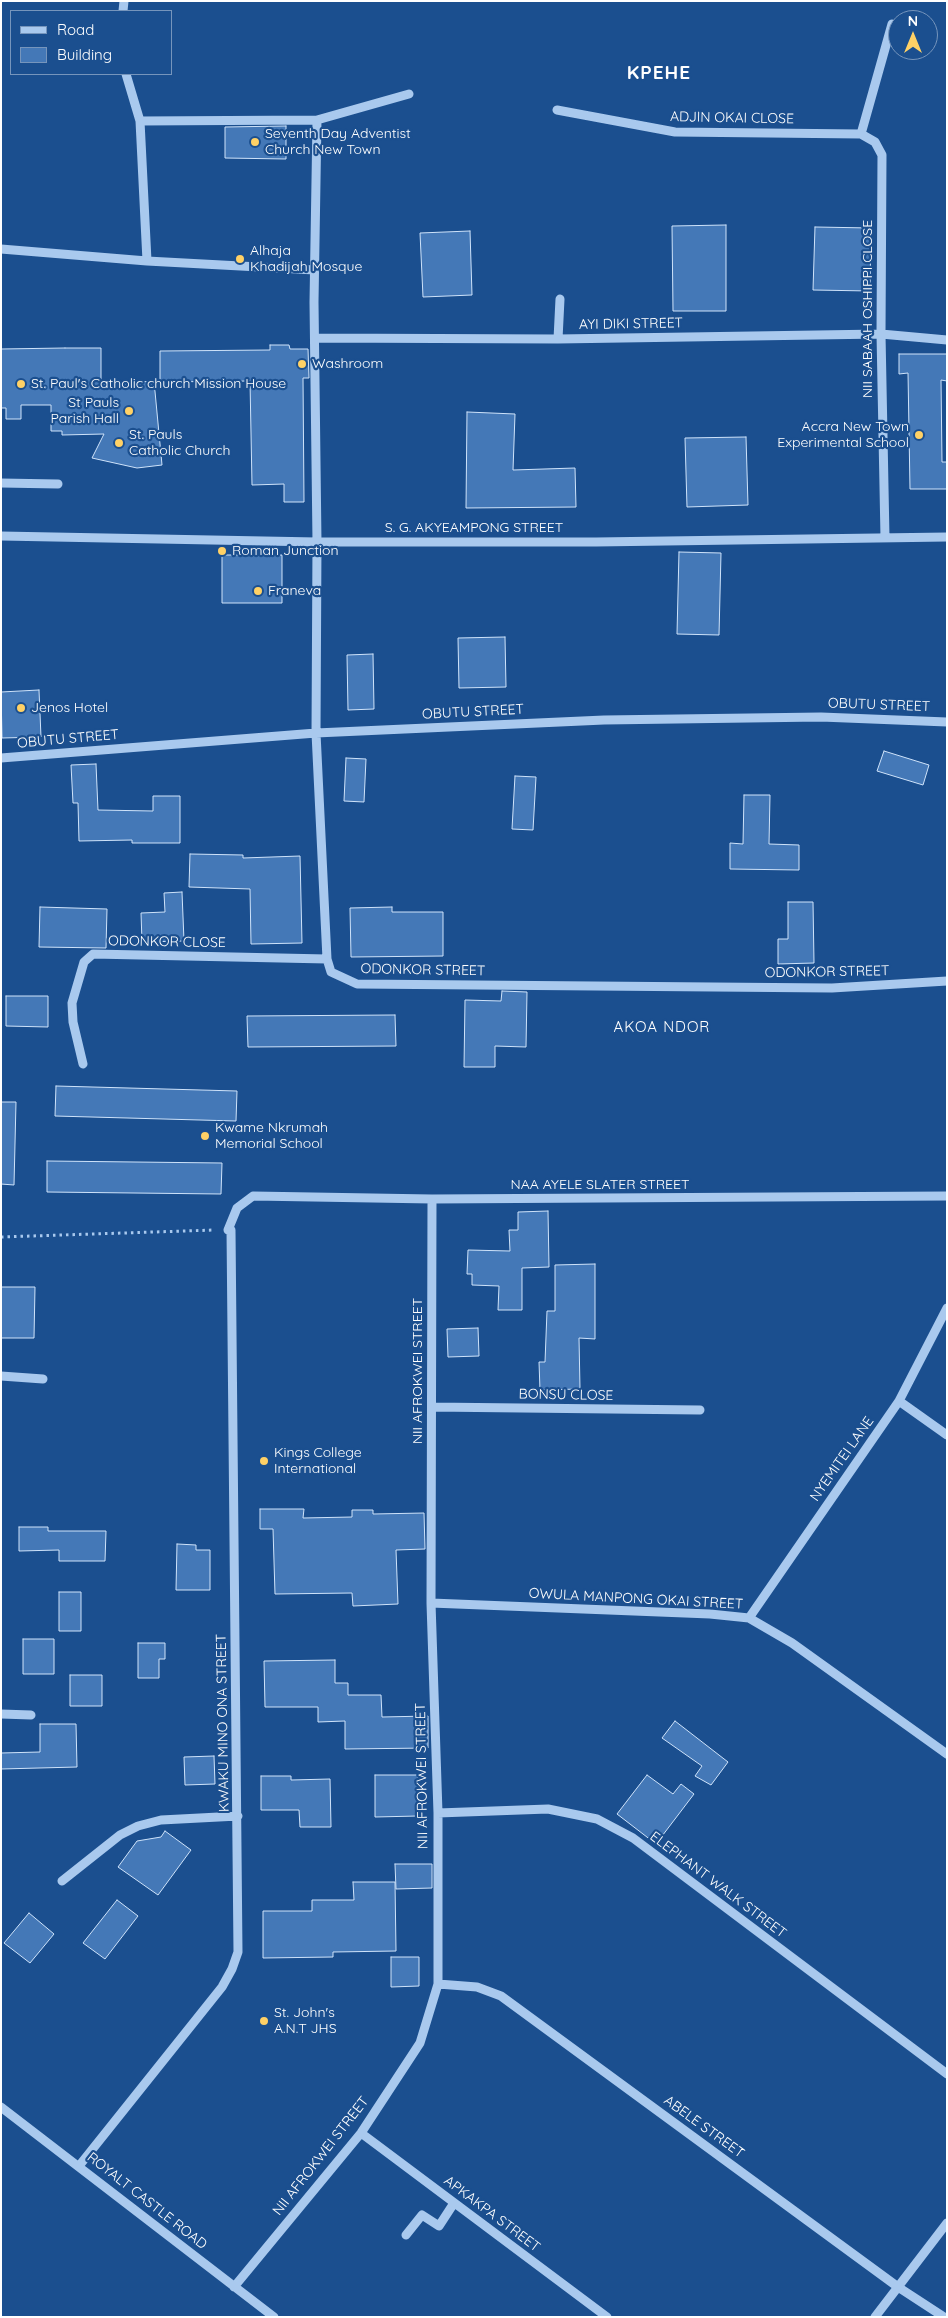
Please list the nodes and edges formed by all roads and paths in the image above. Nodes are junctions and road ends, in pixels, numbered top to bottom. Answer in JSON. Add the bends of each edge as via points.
{"nodes":[{"id":1,"x":888,"y":38,"type":"edge"},
{"id":2,"x":126,"y":75,"type":"edge"},
{"id":3,"x":408,"y":94,"type":"dead end"},
{"id":4,"x":557,"y":110,"type":"dead end"},
{"id":5,"x":317,"y":120,"type":"junction"},
{"id":6,"x":140,"y":121,"type":"junction"},
{"id":7,"x":861,"y":134,"type":"junction"},
{"id":8,"x":875,"y":142,"type":"joint"},
{"id":9,"x":1,"y":249,"type":"edge"},
{"id":10,"x":147,"y":261,"type":"junction"},
{"id":11,"x":315,"y":270,"type":"junction"},
{"id":12,"x":560,"y":299,"type":"dead end"},
{"id":13,"x":881,"y":334,"type":"junction"},
{"id":14,"x":316,"y":338,"type":"junction"},
{"id":15,"x":558,"y":339,"type":"junction"},
{"id":16,"x":947,"y":340,"type":"edge"},
{"id":17,"x":1,"y":483,"type":"edge"},
{"id":18,"x":58,"y":484,"type":"dead end"},
{"id":19,"x":1,"y":536,"type":"edge"},
{"id":20,"x":885,"y":538,"type":"junction"},
{"id":21,"x":947,"y":538,"type":"edge"},
{"id":22,"x":317,"y":542,"type":"junction"},
{"id":23,"x":947,"y":722,"type":"edge"},
{"id":24,"x":316,"y":734,"type":"junction"},
{"id":25,"x":1,"y":758,"type":"edge"},
{"id":26,"x":328,"y":959,"type":"junction"},
{"id":27,"x":947,"y":981,"type":"edge"},
{"id":28,"x":82,"y":1064,"type":"dead end"},
{"id":29,"x":947,"y":1196,"type":"edge"},
{"id":30,"x":432,"y":1199,"type":"junction"},
{"id":31,"x":228,"y":1230,"type":"junction"},
{"id":32,"x":1,"y":1237,"type":"edge"},
{"id":33,"x":947,"y":1308,"type":"edge"},
{"id":34,"x":1,"y":1376,"type":"edge"},
{"id":35,"x":43,"y":1379,"type":"dead end"},
{"id":36,"x":899,"y":1401,"type":"junction"},
{"id":37,"x":432,"y":1408,"type":"junction"},
{"id":38,"x":700,"y":1410,"type":"dead end"},
{"id":39,"x":947,"y":1435,"type":"edge"},
{"id":40,"x":431,"y":1603,"type":"junction"},
{"id":41,"x":749,"y":1618,"type":"junction"},
{"id":42,"x":1,"y":1714,"type":"edge"},
{"id":43,"x":31,"y":1716,"type":"dead end"},
{"id":44,"x":947,"y":1754,"type":"edge"},
{"id":45,"x":438,"y":1813,"type":"junction"},
{"id":46,"x":238,"y":1816,"type":"junction"},
{"id":47,"x":62,"y":1882,"type":"dead end"},
{"id":48,"x":438,"y":1984,"type":"junction"},
{"id":49,"x":947,"y":2074,"type":"edge"},
{"id":50,"x":1,"y":2107,"type":"edge"},
{"id":51,"x":361,"y":2133,"type":"junction"},
{"id":52,"x":79,"y":2166,"type":"junction"},
{"id":53,"x":454,"y":2203,"type":"junction"},
{"id":54,"x":947,"y":2223,"type":"edge"},
{"id":55,"x":406,"y":2235,"type":"dead end"},
{"id":56,"x":234,"y":2287,"type":"junction"},
{"id":57,"x":898,"y":2287,"type":"junction"},
{"id":58,"x":274,"y":2317,"type":"edge"},
{"id":59,"x":607,"y":2317,"type":"edge"},
{"id":60,"x":875,"y":2317,"type":"edge"},
{"id":61,"x":944,"y":2317,"type":"edge"}],
"edges":[{"from":1,"to":7,"type":"street"},
{"from":2,"to":6,"type":"street"},
{"from":3,"to":5,"type":"street"},
{"from":4,"to":7,"type":"street","name":"ADJIN OKAI CLOSE","via":[[675,132]]},
{"from":5,"to":6,"type":"street"},
{"from":5,"to":11,"type":"street"},
{"from":6,"to":10,"type":"street"},
{"from":7,"to":8,"type":"street","name":"ADJIN OKAI CLOSE"},
{"from":8,"to":13,"type":"street","name":"NII SABAAH OSHIPPI CLOSE","via":[[882,155]]},
{"from":9,"to":10,"type":"street"},
{"from":10,"to":11,"type":"street"},
{"from":11,"to":14,"type":"street"},
{"from":12,"to":15,"type":"street"},
{"from":13,"to":15,"type":"street","name":"AYI DIKI STREET"},
{"from":13,"to":16,"type":"street","name":"AYI DIKI STREET"},
{"from":13,"to":20,"type":"street","name":"NII SABAAH OSHIPPI CLOSE"},
{"from":14,"to":15,"type":"street","name":"AYI DIKI STREET"},
{"from":14,"to":22,"type":"street"},
{"from":17,"to":18,"type":"street"},
{"from":19,"to":22,"type":"street","name":"S. G. AKYEAMPONG STREET"},
{"from":20,"to":21,"type":"street","name":"S. G. AKYEAMPONG STREET"},
{"from":20,"to":22,"type":"street","name":"S. G. AKYEAMPONG STREET"},
{"from":22,"to":24,"type":"street"},
{"from":23,"to":24,"type":"street","name":"OBUTU STREET","via":[[821,717],[604,720]]},
{"from":24,"to":25,"type":"street","name":"OBUTU STREET"},
{"from":24,"to":26,"type":"street"},
{"from":26,"to":27,"type":"street","name":"ODONKOR STREET","via":[[331,972],[357,984],[832,988]]},
{"from":26,"to":28,"type":"street","name":"ODONKOR CLOSE","via":[[93,954],[84,962],[72,1003]]},
{"from":29,"to":30,"type":"street","name":"NAA AYELE SLATER STREET"},
{"from":30,"to":31,"type":"street","name":"NAA AYELE SLATER STREET","via":[[253,1196],[238,1208]]},
{"from":30,"to":37,"type":"street","name":"NII AFROKWEI STREET"},
{"from":31,"to":32,"type":"path"},
{"from":31,"to":46,"type":"street","name":"KWAKU MINO ONA STREET","via":[[231,1230]]},
{"from":33,"to":36,"type":"street","name":"NYEMITEI LANE"},
{"from":34,"to":35,"type":"street"},
{"from":36,"to":39,"type":"street"},
{"from":36,"to":41,"type":"street","name":"NYEMITEI LANE"},
{"from":37,"to":38,"type":"street","name":"BONSU CLOSE"},
{"from":37,"to":40,"type":"street","name":"NII AFROKWEI STREET"},
{"from":40,"to":41,"type":"street","name":"OWULA MANPONG OKAI STREET"},
{"from":40,"to":45,"type":"street","name":"NII AFROKWEI STREET"},
{"from":41,"to":44,"type":"street","name":"OWULA MANPONG OKAI STREET","via":[[792,1643]]},
{"from":42,"to":43,"type":"street"},
{"from":45,"to":48,"type":"street","name":"NII AFROKWEI STREET"},
{"from":45,"to":49,"type":"street","name":"ELEPHANT WALK STREET","via":[[548,1809],[597,1819],[633,1838]]},
{"from":46,"to":47,"type":"street","via":[[161,1820],[138,1826],[120,1835]]},
{"from":46,"to":52,"type":"street","name":"KWAKU MINO ONA STREET","via":[[238,1952],[232,1969],[222,1987]]},
{"from":48,"to":51,"type":"street","name":"NII AFROKWEI STREET","via":[[420,2043]]},
{"from":48,"to":57,"type":"street","name":"ABELE STREET","via":[[477,1987],[501,1996]]},
{"from":50,"to":52,"type":"street","name":"ROYALT CASTLE ROAD"},
{"from":51,"to":53,"type":"street","name":"APKAKPA STREET"},
{"from":51,"to":56,"type":"street","name":"NII AFROKWEI STREET"},
{"from":52,"to":56,"type":"street","name":"ROYALT CASTLE ROAD"},
{"from":53,"to":55,"type":"street","via":[[439,2226],[421,2216]]},
{"from":53,"to":59,"type":"street","name":"APKAKPA STREET"},
{"from":54,"to":57,"type":"street"},
{"from":56,"to":58,"type":"street","name":"ROYALT CASTLE ROAD"},
{"from":57,"to":60,"type":"street"},
{"from":57,"to":61,"type":"street","name":"ABELE STREET"}]}
